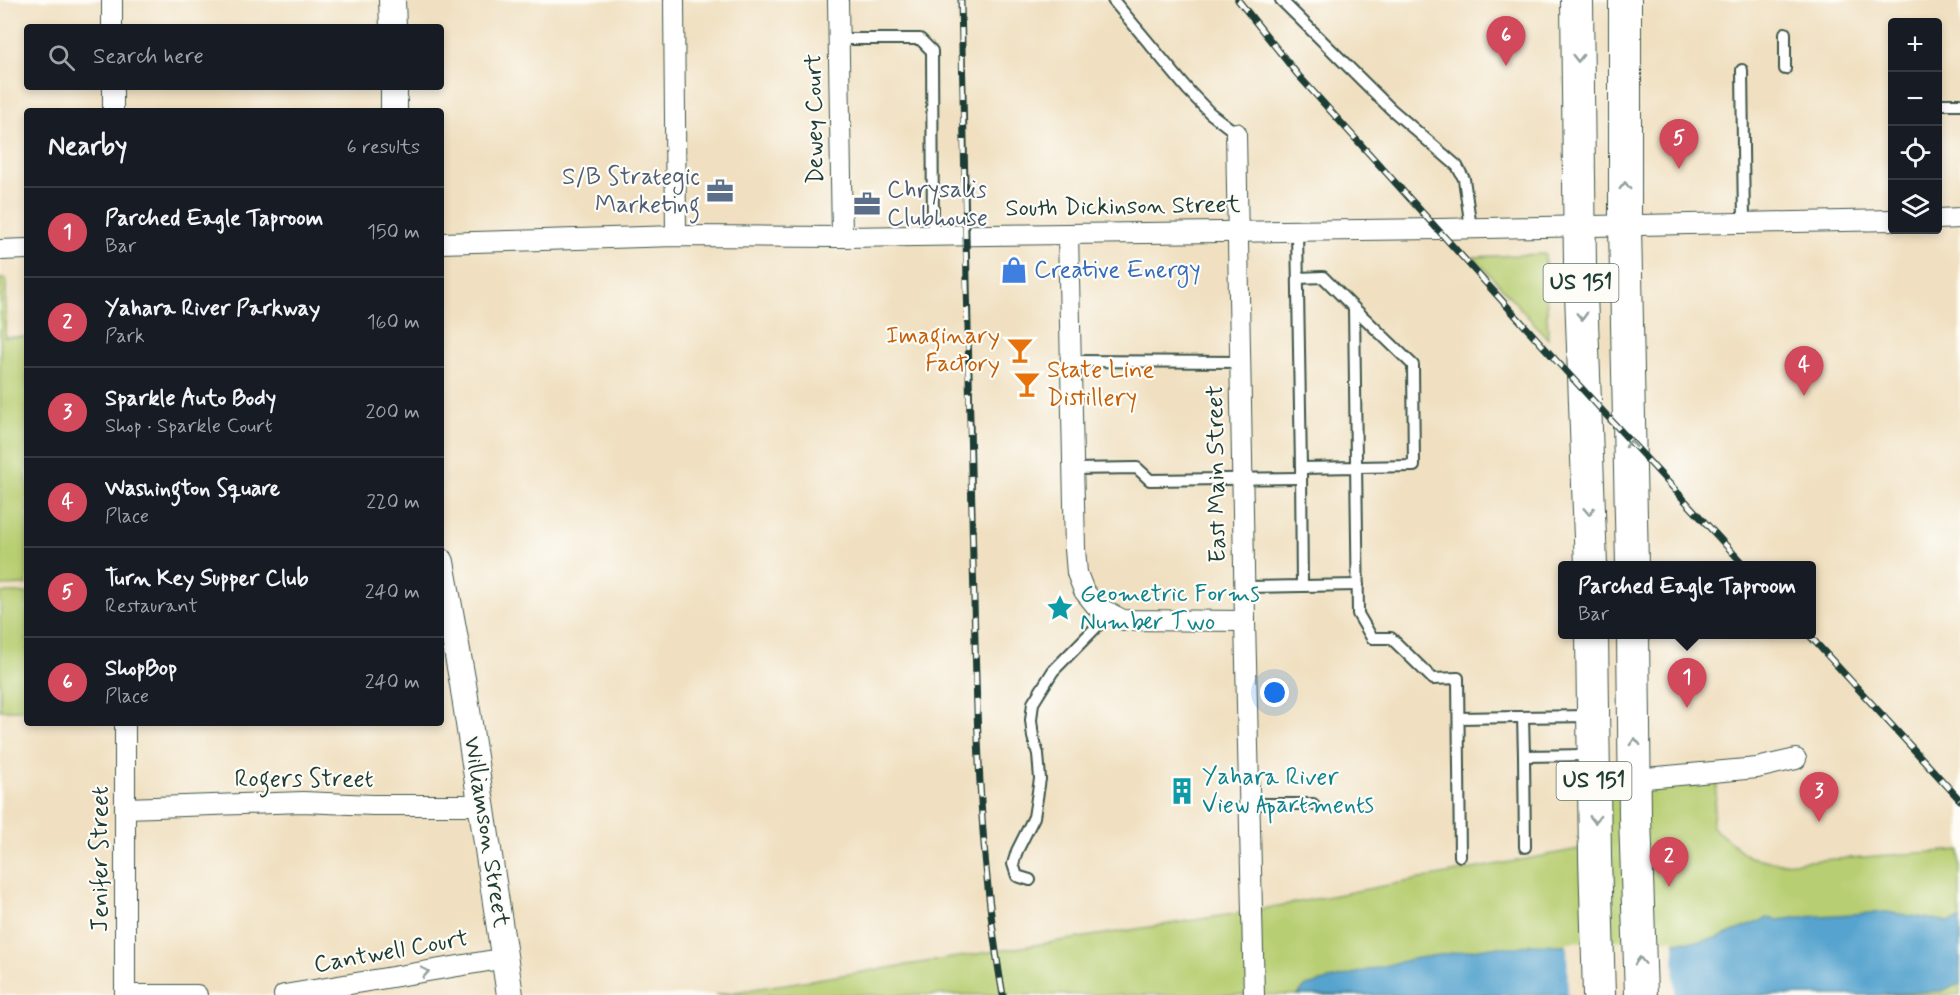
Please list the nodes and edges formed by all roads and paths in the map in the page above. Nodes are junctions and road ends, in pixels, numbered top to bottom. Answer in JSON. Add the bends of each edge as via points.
{"nodes":[{"id":1,"x":112,"y":0,"type":"edge"},
{"id":2,"x":392,"y":0,"type":"edge"},
{"id":3,"x":674,"y":0,"type":"edge"},
{"id":4,"x":838,"y":0,"type":"edge"},
{"id":5,"x":1113,"y":0,"type":"edge"},
{"id":6,"x":1281,"y":0,"type":"edge"},
{"id":7,"x":1577,"y":0,"type":"edge"},
{"id":8,"x":1625,"y":0,"type":"edge"},
{"id":9,"x":112,"y":24,"type":"edge"},
{"id":10,"x":393,"y":24,"type":"edge"},
{"id":11,"x":1785,"y":33,"type":"dead end"},
{"id":12,"x":839,"y":39,"type":"junction"},
{"id":13,"x":1785,"y":69,"type":"dead end"},
{"id":14,"x":1742,"y":70,"type":"dead end"},
{"id":15,"x":113,"y":90,"type":"edge"},
{"id":16,"x":394,"y":90,"type":"edge"},
{"id":17,"x":1942,"y":104,"type":"edge"},
{"id":18,"x":1960,"y":104,"type":"edge"},
{"id":19,"x":113,"y":108,"type":"edge"},
{"id":20,"x":394,"y":108,"type":"edge"},
{"id":21,"x":1236,"y":133,"type":"joint"},
{"id":22,"x":1960,"y":218,"type":"edge"},
{"id":23,"x":1942,"y":219,"type":"edge"},
{"id":24,"x":1888,"y":220,"type":"edge"},
{"id":25,"x":1744,"y":223,"type":"junction"},
{"id":26,"x":1579,"y":226,"type":"junction"},
{"id":27,"x":1625,"y":226,"type":"junction"},
{"id":28,"x":1471,"y":228,"type":"junction"},
{"id":29,"x":1239,"y":231,"type":"junction"},
{"id":30,"x":1297,"y":231,"type":"junction"},
{"id":31,"x":1068,"y":234,"type":"junction"},
{"id":32,"x":933,"y":235,"type":"junction"},
{"id":33,"x":676,"y":236,"type":"junction"},
{"id":34,"x":842,"y":237,"type":"junction"},
{"id":35,"x":444,"y":243,"type":"edge"},
{"id":36,"x":24,"y":249,"type":"edge"},
{"id":37,"x":0,"y":250,"type":"edge"},
{"id":38,"x":1298,"y":278,"type":"junction"},
{"id":39,"x":1354,"y":308,"type":"junction"},
{"id":40,"x":1071,"y":361,"type":"junction"},
{"id":41,"x":1241,"y":362,"type":"junction"},
{"id":42,"x":1356,"y":467,"type":"junction"},
{"id":43,"x":1073,"y":469,"type":"junction"},
{"id":44,"x":1300,"y":473,"type":"junction"},
{"id":45,"x":1242,"y":479,"type":"junction"},
{"id":46,"x":1591,"y":561,"type":"edge"},
{"id":47,"x":1632,"y":561,"type":"edge"},
{"id":48,"x":444,"y":580,"type":"edge"},
{"id":49,"x":1358,"y":585,"type":"junction"},
{"id":50,"x":1302,"y":586,"type":"junction"},
{"id":51,"x":1244,"y":587,"type":"junction"},
{"id":52,"x":1110,"y":613,"type":"junction"},
{"id":53,"x":1245,"y":621,"type":"junction"},
{"id":54,"x":1592,"y":639,"type":"edge"},
{"id":55,"x":1633,"y":639,"type":"edge"},
{"id":56,"x":1593,"y":716,"type":"junction"},
{"id":57,"x":1523,"y":717,"type":"junction"},
{"id":58,"x":1459,"y":718,"type":"junction"},
{"id":59,"x":125,"y":726,"type":"edge"},
{"id":60,"x":1593,"y":755,"type":"junction"},
{"id":61,"x":1524,"y":756,"type":"junction"},
{"id":62,"x":1796,"y":759,"type":"dead end"},
{"id":63,"x":1635,"y":779,"type":"junction"},
{"id":64,"x":1250,"y":804,"type":"junction"},
{"id":65,"x":1312,"y":804,"type":"dead end"},
{"id":66,"x":482,"y":805,"type":"junction"},
{"id":67,"x":126,"y":808,"type":"junction"},
{"id":68,"x":1525,"y":847,"type":"dead end"},
{"id":69,"x":1460,"y":856,"type":"dead end"},
{"id":70,"x":1029,"y":880,"type":"dead end"},
{"id":71,"x":506,"y":958,"type":"junction"},
{"id":72,"x":1254,"y":991,"type":"edge"},
{"id":73,"x":126,"y":995,"type":"edge"},
{"id":74,"x":197,"y":995,"type":"edge"},
{"id":75,"x":285,"y":995,"type":"edge"},
{"id":76,"x":510,"y":995,"type":"edge"},
{"id":77,"x":1599,"y":995,"type":"edge"},
{"id":78,"x":1641,"y":995,"type":"edge"}],
"edges":[{"from":1,"to":9,"type":"street"},
{"from":2,"to":10,"type":"street"},
{"from":3,"to":33,"type":"street"},
{"from":4,"to":12,"type":"street","name":"Dewey Court"},
{"from":5,"to":21,"type":"lane","via":[[1188,90]]},
{"from":6,"to":28,"type":"lane","via":[[1391,109],[1457,166],[1464,179]]},
{"from":7,"to":26,"type":"main road","number":"US 151","one_way":true},
{"from":27,"to":8,"type":"main road","number":"US 151","one_way":true},
{"from":11,"to":13,"type":"lane"},
{"from":12,"to":32,"type":"lane","via":[[920,39],[932,51]]},
{"from":12,"to":34,"type":"street","name":"Dewey Court"},
{"from":14,"to":25,"type":"lane"},
{"from":15,"to":19,"type":"street"},
{"from":16,"to":20,"type":"street"},
{"from":17,"to":18,"type":"lane"},
{"from":21,"to":29,"type":"street","name":"East Main Street"},
{"from":22,"to":23,"type":"street"},
{"from":24,"to":25,"type":"street","name":"South Dickinson Street"},
{"from":25,"to":27,"type":"street","name":"South Dickinson Street"},
{"from":26,"to":27,"type":"street","name":"South Dickinson Street"},
{"from":26,"to":28,"type":"street","name":"South Dickinson Street"},
{"from":26,"to":46,"type":"main road","number":"US 151","one_way":true},
{"from":47,"to":27,"type":"main road","number":"US 151","one_way":true},
{"from":28,"to":30,"type":"street","name":"South Dickinson Street"},
{"from":29,"to":30,"type":"street","name":"South Dickinson Street"},
{"from":29,"to":31,"type":"street","name":"South Dickinson Street"},
{"from":29,"to":41,"type":"street","name":"East Main Street"},
{"from":30,"to":38,"type":"lane"},
{"from":31,"to":32,"type":"street","name":"South Dickinson Street"},
{"from":31,"to":40,"type":"street"},
{"from":32,"to":34,"type":"street","name":"South Dickinson Street"},
{"from":33,"to":34,"type":"street","name":"South Dickinson Street"},
{"from":33,"to":35,"type":"street","name":"South Dickinson Street"},
{"from":36,"to":37,"type":"street"},
{"from":38,"to":39,"type":"lane","via":[[1323,277]]},
{"from":38,"to":44,"type":"lane"},
{"from":39,"to":42,"type":"lane"},
{"from":39,"to":42,"type":"lane","via":[[1413,365],[1414,466]]},
{"from":40,"to":41,"type":"lane"},
{"from":40,"to":43,"type":"street"},
{"from":41,"to":45,"type":"street","name":"East Main Street"},
{"from":42,"to":44,"type":"lane"},
{"from":42,"to":49,"type":"lane"},
{"from":43,"to":45,"type":"lane","via":[[1137,468],[1149,480]]},
{"from":43,"to":52,"type":"street","via":[[1077,573],[1084,591],[1097,607]]},
{"from":44,"to":45,"type":"lane"},
{"from":44,"to":50,"type":"lane"},
{"from":45,"to":51,"type":"street","name":"East Main Street"},
{"from":48,"to":66,"type":"street","name":"Williamson Street"},
{"from":49,"to":50,"type":"lane"},
{"from":49,"to":58,"type":"lane","via":[[1358,614],[1372,638],[1391,638],[1433,679],[1458,678]]},
{"from":50,"to":51,"type":"lane"},
{"from":51,"to":53,"type":"street","name":"East Main Street"},
{"from":52,"to":53,"type":"street","via":[[1123,620]]},
{"from":52,"to":70,"type":"lane","via":[[1053,672],[1033,703],[1031,720],[1040,779],[1038,799],[1035,817],[1013,864],[1017,876]]},
{"from":53,"to":64,"type":"street","name":"East Main Street"},
{"from":54,"to":56,"type":"main road","number":"US 151"},
{"from":63,"to":55,"type":"main road","number":"US 151","one_way":true},
{"from":56,"to":57,"type":"lane"},
{"from":56,"to":60,"type":"main road","number":"US 151"},
{"from":57,"to":58,"type":"lane"},
{"from":57,"to":61,"type":"lane"},
{"from":58,"to":69,"type":"lane"},
{"from":59,"to":67,"type":"street","name":"Jenifer Street"},
{"from":60,"to":61,"type":"lane"},
{"from":60,"to":77,"type":"main road","number":"US 151","one_way":true},
{"from":61,"to":68,"type":"lane"},
{"from":62,"to":63,"type":"street","via":[[1757,768]]},
{"from":78,"to":63,"type":"main road","number":"US 151","one_way":true},
{"from":64,"to":65,"type":"lane"},
{"from":64,"to":72,"type":"street","name":"East Main Street"},
{"from":66,"to":67,"type":"street","name":"Rogers Street","via":[[303,802]]},
{"from":66,"to":71,"type":"street","name":"Williamson Street"},
{"from":67,"to":73,"type":"street","name":"Jenifer Street"},
{"from":75,"to":71,"type":"street","name":"Cantwell Court","one_way":true},
{"from":71,"to":76,"type":"street","name":"Williamson Street"},
{"from":73,"to":74,"type":"street"}]}
